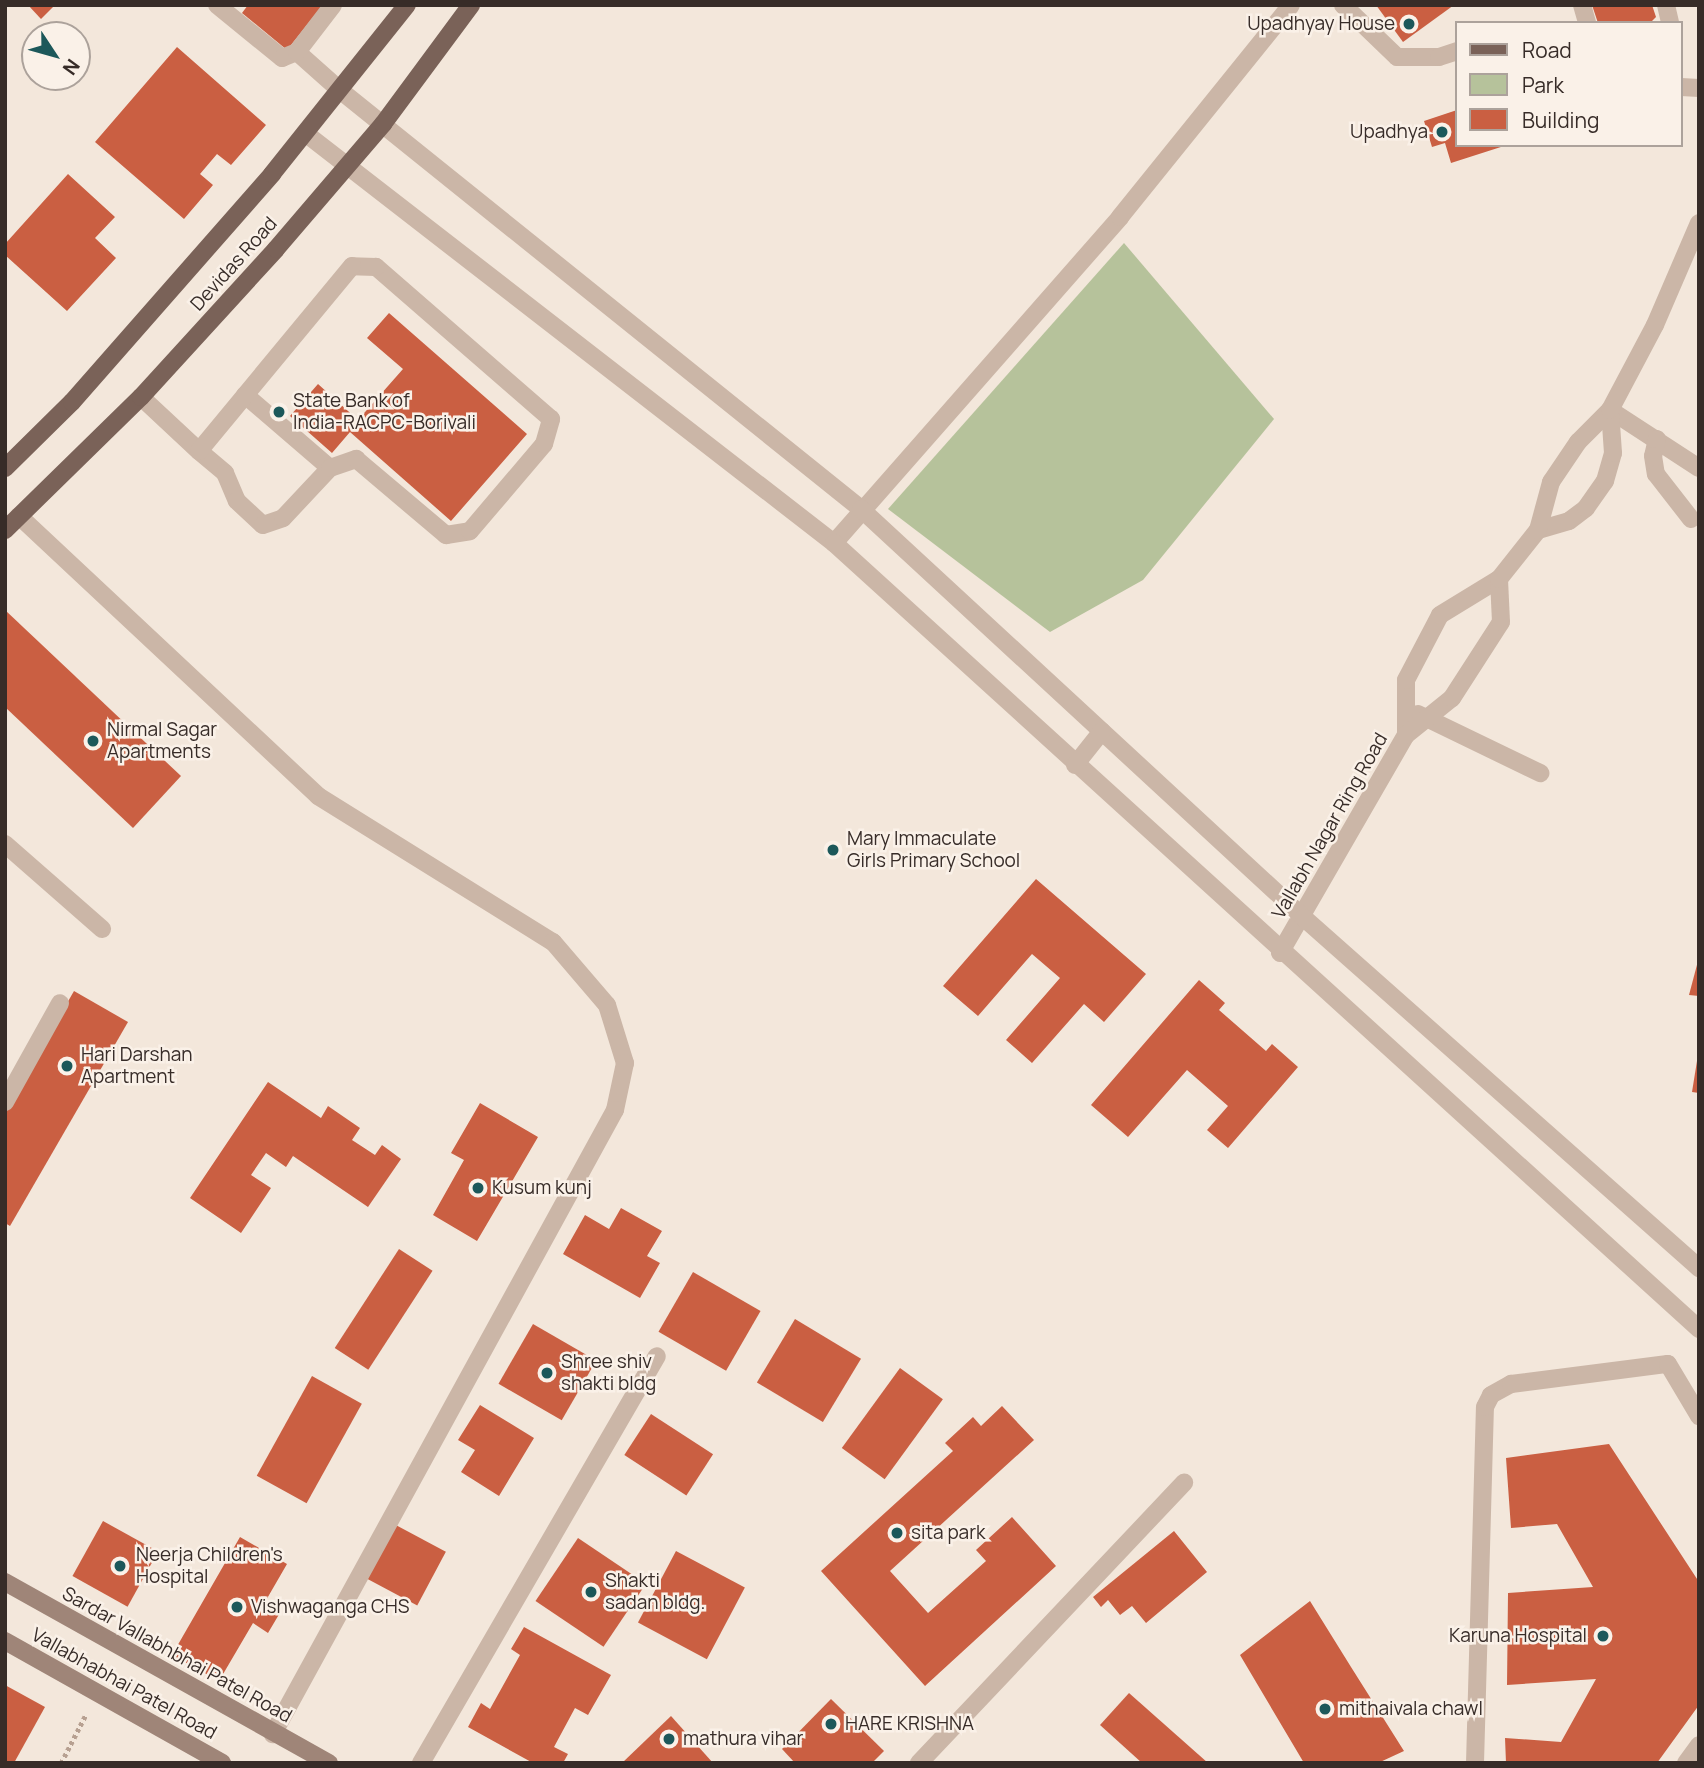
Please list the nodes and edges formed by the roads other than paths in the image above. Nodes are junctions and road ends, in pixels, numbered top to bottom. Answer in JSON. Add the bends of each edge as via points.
{"nodes":[{"id":1,"x":216,"y":5,"type":"edge"},
{"id":2,"x":332,"y":5,"type":"edge"},
{"id":3,"x":407,"y":5,"type":"edge"},
{"id":4,"x":471,"y":5,"type":"edge"},
{"id":5,"x":1291,"y":5,"type":"edge"},
{"id":6,"x":1343,"y":5,"type":"edge"},
{"id":7,"x":1456,"y":51,"type":"edge"},
{"id":8,"x":297,"y":52,"type":"junction"},
{"id":9,"x":341,"y":91,"type":"junction"},
{"id":10,"x":383,"y":124,"type":"junction"},
{"id":11,"x":305,"y":133,"type":"junction"},
{"id":12,"x":347,"y":166,"type":"junction"},
{"id":13,"x":1699,"y":223,"type":"edge"},
{"id":14,"x":245,"y":395,"type":"junction"},
{"id":15,"x":141,"y":397,"type":"junction"},
{"id":16,"x":1611,"y":410,"type":"junction"},
{"id":17,"x":1657,"y":439,"type":"junction"},
{"id":18,"x":199,"y":451,"type":"junction"},
{"id":19,"x":5,"y":468,"type":"edge"},
{"id":20,"x":330,"y":468,"type":"junction"},
{"id":21,"x":1699,"y":468,"type":"edge"},
{"id":22,"x":861,"y":509,"type":"junction"},
{"id":23,"x":19,"y":516,"type":"junction"},
{"id":24,"x":1691,"y":519,"type":"dead end"},
{"id":25,"x":5,"y":530,"type":"edge"},
{"id":26,"x":1538,"y":530,"type":"junction"},
{"id":27,"x":834,"y":543,"type":"junction"},
{"id":28,"x":1499,"y":579,"type":"junction"},
{"id":29,"x":1408,"y":709,"type":"junction"},
{"id":30,"x":1427,"y":718,"type":"junction"},
{"id":31,"x":1102,"y":731,"type":"junction"},
{"id":32,"x":1406,"y":735,"type":"junction"},
{"id":33,"x":1075,"y":765,"type":"junction"},
{"id":34,"x":1541,"y":773,"type":"dead end"},
{"id":35,"x":5,"y":844,"type":"edge"},
{"id":36,"x":1304,"y":918,"type":"junction"},
{"id":37,"x":102,"y":929,"type":"dead end"},
{"id":38,"x":1280,"y":953,"type":"junction"},
{"id":39,"x":60,"y":1003,"type":"dead end"},
{"id":40,"x":5,"y":1102,"type":"edge"},
{"id":41,"x":1699,"y":1268,"type":"edge"},
{"id":42,"x":1699,"y":1329,"type":"edge"},
{"id":43,"x":657,"y":1356,"type":"dead end"},
{"id":44,"x":1699,"y":1416,"type":"edge"},
{"id":45,"x":1184,"y":1483,"type":"dead end"},
{"id":46,"x":5,"y":1582,"type":"edge"},
{"id":47,"x":5,"y":1641,"type":"edge"},
{"id":48,"x":273,"y":1734,"type":"junction"},
{"id":49,"x":222,"y":1763,"type":"edge"},
{"id":50,"x":329,"y":1763,"type":"edge"},
{"id":51,"x":421,"y":1763,"type":"edge"},
{"id":52,"x":919,"y":1763,"type":"edge"},
{"id":53,"x":1475,"y":1763,"type":"edge"}],
"edges":[{"from":1,"to":8,"type":"street","via":[[282,58]]},
{"from":2,"to":8,"type":"street"},
{"from":3,"to":9,"type":"main road","name":"Devidas Road"},
{"from":4,"to":10,"type":"main road","name":"Devidas Road"},
{"from":5,"to":22,"type":"street","via":[[1120,218]]},
{"from":6,"to":7,"type":"street","via":[[1397,57],[1439,57]]},
{"from":8,"to":9,"type":"street"},
{"from":9,"to":10,"type":"street"},
{"from":9,"to":11,"type":"main road","name":"Devidas Road"},
{"from":10,"to":12,"type":"main road","name":"Devidas Road"},
{"from":10,"to":22,"type":"street"},
{"from":11,"to":12,"type":"street"},
{"from":11,"to":19,"type":"main road","name":"Devidas Road","via":[[72,402]]},
{"from":12,"to":15,"type":"main road","name":"Devidas Road"},
{"from":12,"to":27,"type":"street"},
{"from":13,"to":16,"type":"street","via":[[1655,325]]},
{"from":14,"to":18,"type":"street"},
{"from":14,"to":20,"type":"street"},
{"from":14,"to":20,"type":"street","via":[[352,266],[376,267],[551,419],[544,444],[470,531],[446,535],[356,458]]},
{"from":15,"to":18,"type":"street"},
{"from":15,"to":23,"type":"main road","name":"Devidas Road"},
{"from":16,"to":17,"type":"street"},
{"from":16,"to":26,"type":"street","via":[[1578,442],[1551,482]]},
{"from":16,"to":26,"type":"street","via":[[1613,453],[1605,481],[1578,514]]},
{"from":17,"to":21,"type":"street"},
{"from":17,"to":24,"type":"street","via":[[1653,456],[1656,474]]},
{"from":18,"to":20,"type":"street","via":[[225,473],[237,501],[263,525],[283,518]]},
{"from":22,"to":27,"type":"street"},
{"from":22,"to":31,"type":"street"},
{"from":23,"to":25,"type":"main road","name":"Devidas Road"},
{"from":23,"to":48,"type":"street","via":[[318,796],[553,942],[607,1005],[625,1063],[615,1110]]},
{"from":26,"to":28,"type":"street"},
{"from":27,"to":33,"type":"street"},
{"from":28,"to":29,"type":"street","via":[[1440,615],[1406,680]]},
{"from":28,"to":30,"type":"street","name":"Vallabh Nagar Ring Road","via":[[1501,622],[1452,698]]},
{"from":29,"to":30,"type":"street"},
{"from":29,"to":32,"type":"street"},
{"from":30,"to":32,"type":"street","name":"Vallabh Nagar Ring Road"},
{"from":30,"to":34,"type":"street"},
{"from":31,"to":33,"type":"street"},
{"from":31,"to":36,"type":"street"},
{"from":32,"to":36,"type":"street","name":"Vallabh Nagar Ring Road"},
{"from":33,"to":38,"type":"street"},
{"from":35,"to":37,"type":"street"},
{"from":36,"to":38,"type":"street","name":"Vallabh Nagar Ring Road"},
{"from":36,"to":41,"type":"street"},
{"from":38,"to":42,"type":"street"},
{"from":39,"to":40,"type":"street"},
{"from":43,"to":51,"type":"street"},
{"from":44,"to":53,"type":"street","via":[[1668,1364],[1511,1384],[1491,1395],[1485,1407]]},
{"from":45,"to":52,"type":"street"},
{"from":46,"to":48,"type":"main road","name":"Sardar Vallabhbhai Patel Road"},
{"from":47,"to":49,"type":"main road","name":"Vallabhabhai Patel Road"},
{"from":48,"to":50,"type":"main road","name":"Sardar Vallabhbhai Patel Road"}]}
